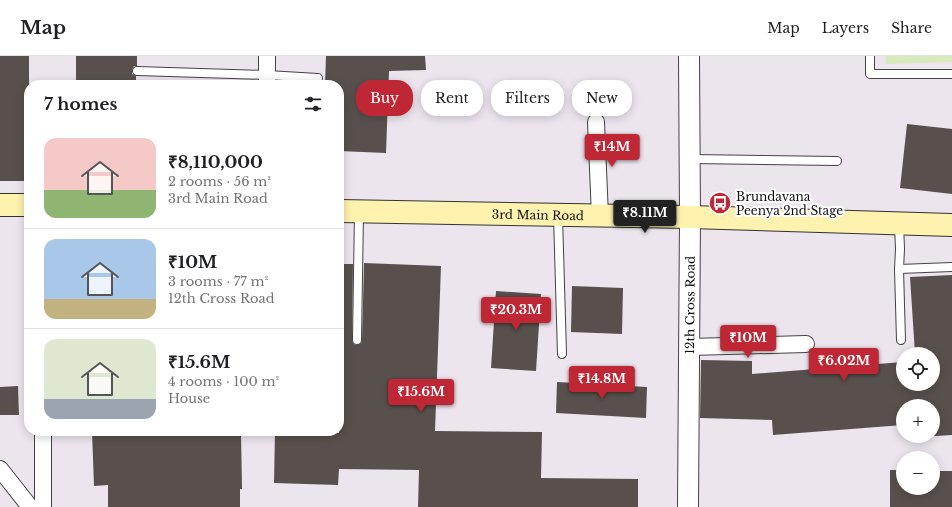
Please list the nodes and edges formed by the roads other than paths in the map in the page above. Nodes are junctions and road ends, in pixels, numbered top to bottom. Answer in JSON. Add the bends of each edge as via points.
{"nodes":[{"id":1,"x":267,"y":56,"type":"edge"},
{"id":2,"x":688,"y":56,"type":"edge"},
{"id":3,"x":870,"y":56,"type":"edge"},
{"id":4,"x":137,"y":71,"type":"dead end"},
{"id":5,"x":952,"y":74,"type":"edge"},
{"id":6,"x":318,"y":78,"type":"dead end"},
{"id":7,"x":267,"y":80,"type":"edge"},
{"id":8,"x":596,"y":122,"type":"dead end"},
{"id":9,"x":690,"y":158,"type":"junction"},
{"id":10,"x":837,"y":161,"type":"dead end"},
{"id":11,"x":0,"y":205,"type":"edge"},
{"id":12,"x":24,"y":206,"type":"edge"},
{"id":13,"x":349,"y":211,"type":"edge"},
{"id":14,"x":558,"y":215,"type":"junction"},
{"id":15,"x":600,"y":216,"type":"junction"},
{"id":16,"x":690,"y":218,"type":"junction"},
{"id":17,"x":899,"y":224,"type":"junction"},
{"id":18,"x":952,"y":225,"type":"edge"},
{"id":19,"x":952,"y":267,"type":"edge"},
{"id":20,"x":899,"y":269,"type":"junction"},
{"id":21,"x":357,"y":340,"type":"dead end"},
{"id":22,"x":901,"y":340,"type":"dead end"},
{"id":23,"x":806,"y":344,"type":"dead end"},
{"id":24,"x":689,"y":347,"type":"junction"},
{"id":25,"x":562,"y":354,"type":"dead end"},
{"id":26,"x":43,"y":436,"type":"edge"},
{"id":27,"x":0,"y":469,"type":"edge"},
{"id":28,"x":30,"y":507,"type":"edge"},
{"id":29,"x":43,"y":507,"type":"edge"},
{"id":30,"x":688,"y":507,"type":"edge"}],
"edges":[{"from":1,"to":7,"type":"street"},
{"from":2,"to":9,"type":"street","name":"12th Cross Road"},
{"from":3,"to":5,"type":"lane","via":[[870,74]]},
{"from":4,"to":7,"type":"lane"},
{"from":6,"to":7,"type":"lane"},
{"from":8,"to":15,"type":"street"},
{"from":9,"to":10,"type":"lane"},
{"from":9,"to":16,"type":"street","name":"12th Cross Road"},
{"from":11,"to":12,"type":"main road"},
{"from":13,"to":14,"type":"main road","name":"3rd Main Road"},
{"from":13,"to":21,"type":"lane"},
{"from":14,"to":15,"type":"main road","name":"3rd Main Road"},
{"from":14,"to":25,"type":"lane"},
{"from":15,"to":16,"type":"main road","name":"3rd Main Road"},
{"from":16,"to":17,"type":"main road","name":"3rd Main Road"},
{"from":16,"to":24,"type":"street","name":"12th Cross Road"},
{"from":17,"to":18,"type":"main road","name":"3rd Main Road"},
{"from":17,"to":20,"type":"lane"},
{"from":19,"to":20,"type":"lane"},
{"from":20,"to":22,"type":"lane"},
{"from":23,"to":24,"type":"street"},
{"from":24,"to":30,"type":"street","name":"12th Cross Road"},
{"from":26,"to":29,"type":"street"},
{"from":27,"to":28,"type":"street"}]}
